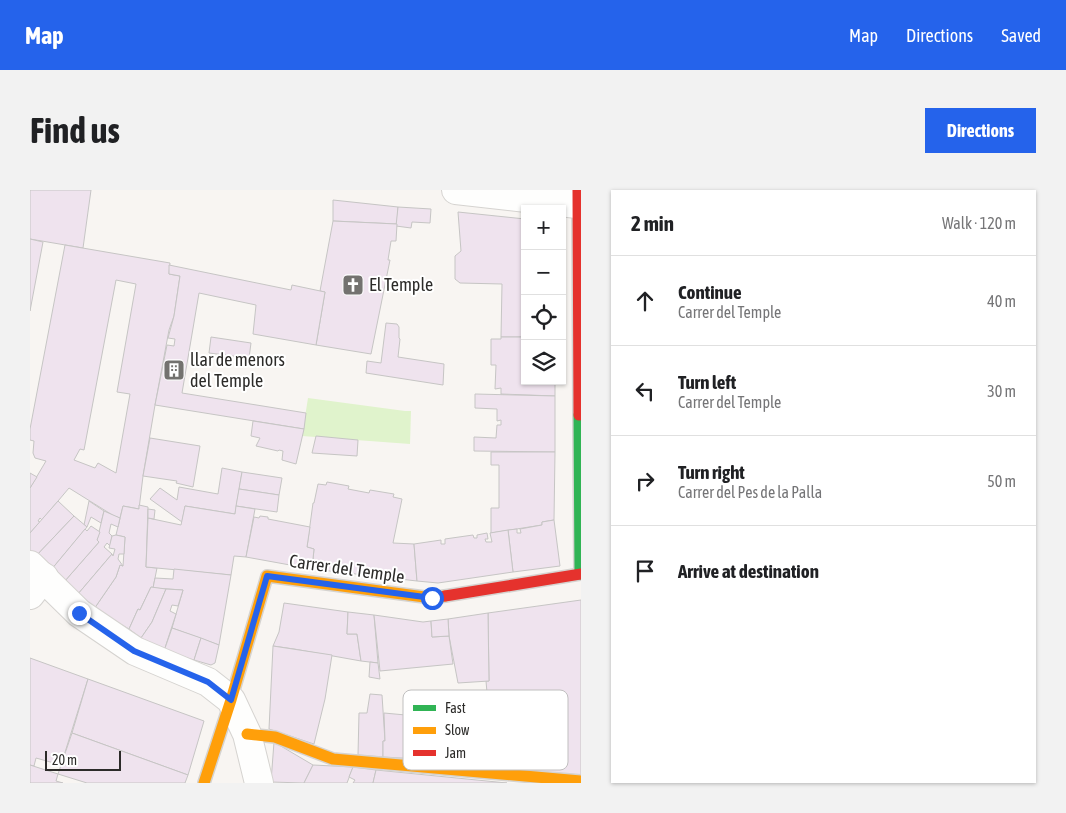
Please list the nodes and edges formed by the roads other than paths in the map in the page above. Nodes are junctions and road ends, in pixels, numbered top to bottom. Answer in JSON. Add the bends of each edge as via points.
{"nodes":[{"id":1,"x":456,"y":190,"type":"edge"},
{"id":2,"x":579,"y":199,"type":"edge"},
{"id":3,"x":580,"y":574,"type":"edge"},
{"id":4,"x":35,"y":579,"type":"edge"},
{"id":5,"x":231,"y":700,"type":"junction"},
{"id":6,"x":247,"y":734,"type":"junction"},
{"id":7,"x":403,"y":765,"type":"edge"},
{"id":8,"x":457,"y":770,"type":"edge"},
{"id":9,"x":581,"y":781,"type":"edge"},
{"id":10,"x":204,"y":783,"type":"edge"},
{"id":11,"x":258,"y":783,"type":"edge"}],
"edges":[{"from":1,"to":2,"type":"street"},
{"from":2,"to":3,"type":"street"},
{"from":3,"to":5,"type":"street","name":"Carrer del Temple","via":[[432,598],[267,576]]},
{"from":4,"to":5,"type":"street","via":[[134,651],[208,682]]},
{"from":5,"to":6,"type":"street"},
{"from":5,"to":10,"type":"street"},
{"from":6,"to":7,"type":"street","via":[[275,737],[333,759]]},
{"from":6,"to":11,"type":"street"},
{"from":8,"to":9,"type":"street"}]}
